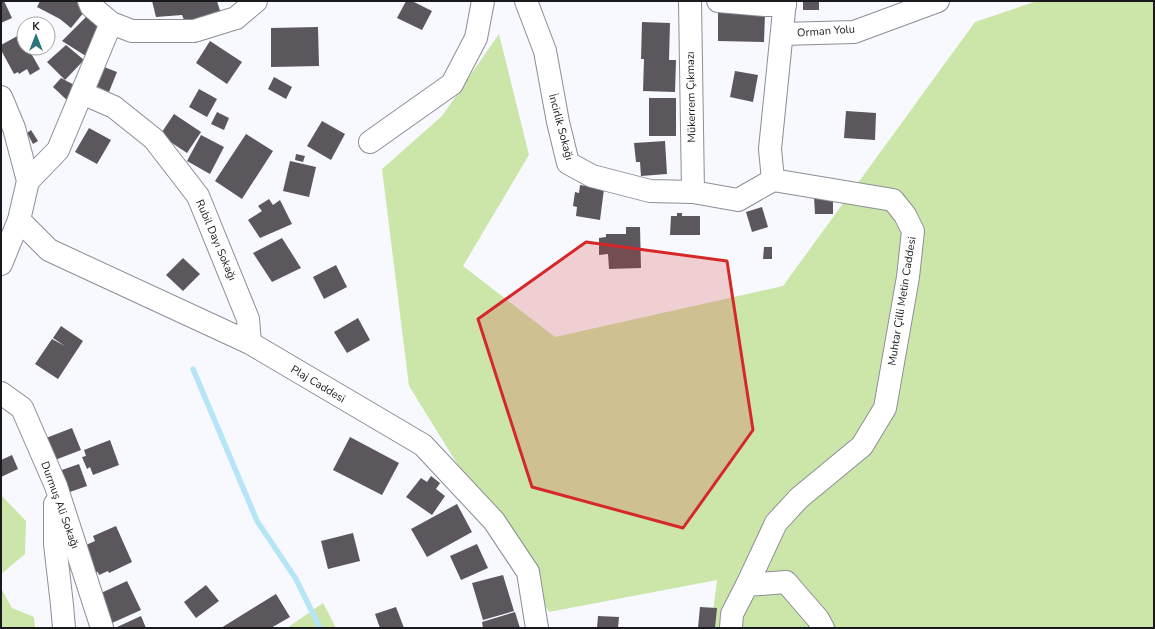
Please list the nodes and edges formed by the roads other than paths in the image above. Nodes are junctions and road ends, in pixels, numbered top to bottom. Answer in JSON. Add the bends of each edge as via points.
{"nodes":[{"id":1,"x":89,"y":1,"type":"edge"},
{"id":2,"x":256,"y":1,"type":"edge"},
{"id":3,"x":483,"y":1,"type":"edge"},
{"id":4,"x":526,"y":1,"type":"edge"},
{"id":5,"x":690,"y":1,"type":"edge"},
{"id":6,"x":718,"y":1,"type":"edge"},
{"id":7,"x":938,"y":1,"type":"edge"},
{"id":8,"x":785,"y":3,"type":"edge"},
{"id":9,"x":111,"y":23,"type":"junction"},
{"id":10,"x":782,"y":34,"type":"junction"},
{"id":11,"x":82,"y":93,"type":"junction"},
{"id":12,"x":1,"y":97,"type":"edge"},
{"id":13,"x":370,"y":142,"type":"dead end"},
{"id":14,"x":773,"y":180,"type":"junction"},
{"id":15,"x":28,"y":181,"type":"junction"},
{"id":16,"x":693,"y":192,"type":"junction"},
{"id":17,"x":20,"y":220,"type":"junction"},
{"id":18,"x":1,"y":238,"type":"edge"},
{"id":19,"x":1,"y":264,"type":"edge"},
{"id":20,"x":250,"y":343,"type":"junction"},
{"id":21,"x":1,"y":393,"type":"edge"},
{"id":22,"x":56,"y":486,"type":"junction"},
{"id":23,"x":747,"y":585,"type":"junction"},
{"id":24,"x":64,"y":628,"type":"edge"},
{"id":25,"x":102,"y":628,"type":"edge"},
{"id":26,"x":537,"y":628,"type":"edge"},
{"id":27,"x":731,"y":628,"type":"edge"},
{"id":28,"x":823,"y":628,"type":"edge"}],
"edges":[{"from":1,"to":9,"type":"street","via":[[91,6]]},
{"from":2,"to":9,"type":"street","via":[[236,18],[194,31],[132,31]]},
{"from":3,"to":13,"type":"street","via":[[476,38],[452,84]]},
{"from":4,"to":16,"type":"street","name":"İncirlik Sokağı","via":[[545,51],[568,163],[592,176],[650,191]]},
{"from":5,"to":16,"type":"street","name":"Mükerrem Çıkmazı"},
{"from":6,"to":8,"type":"street","via":[[765,5]]},
{"from":7,"to":10,"type":"street","name":"Orman Yolu","via":[[854,32]]},
{"from":8,"to":10,"type":"street"},
{"from":9,"to":11,"type":"street"},
{"from":10,"to":14,"type":"street","via":[[770,149]]},
{"from":11,"to":15,"type":"street","via":[[58,150]]},
{"from":11,"to":20,"type":"street","name":"Rubil Dayı Sokağı","via":[[114,107],[154,139],[198,196],[248,319]]},
{"from":12,"to":15,"type":"street","via":[[14,128]]},
{"from":14,"to":16,"type":"street","name":"İncirlik Sokağı","via":[[738,200]]},
{"from":14,"to":23,"type":"street","name":"Muhtar Çilli Metin Caddesi","via":[[893,200],[913,231],[886,408],[862,446],[799,498],[776,523]]},
{"from":15,"to":17,"type":"street"},
{"from":17,"to":18,"type":"street"},
{"from":17,"to":19,"type":"street"},
{"from":17,"to":20,"type":"street","name":"Plaj Caddesi","via":[[49,250]]},
{"from":20,"to":26,"type":"street","name":"Plaj Caddesi","via":[[422,445],[494,521],[528,572]]},
{"from":21,"to":22,"type":"street","name":"Durmuş Ali Sokağı","via":[[22,408]]},
{"from":22,"to":24,"type":"street","via":[[55,544]]},
{"from":22,"to":25,"type":"street","name":"Durmuş Ali Sokağı"},
{"from":23,"to":27,"type":"street","via":[[732,614]]},
{"from":23,"to":28,"type":"street","via":[[786,582]]}]}
